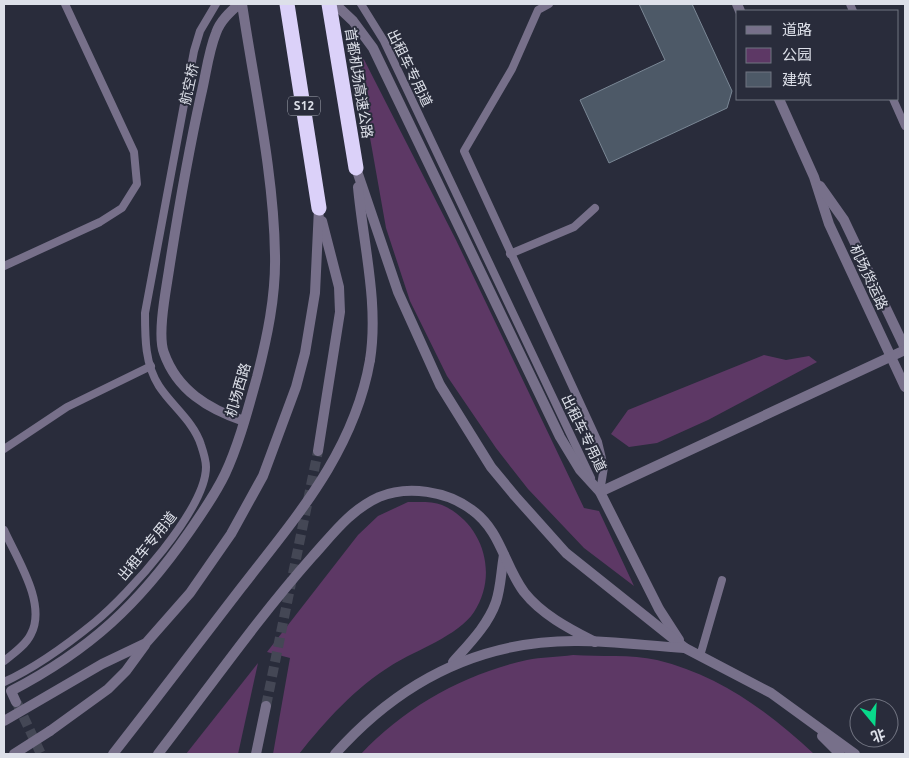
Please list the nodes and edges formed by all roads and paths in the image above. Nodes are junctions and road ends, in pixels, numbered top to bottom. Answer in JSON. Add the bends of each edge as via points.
{"nodes":[{"id":1,"x":65,"y":4,"type":"edge"},
{"id":2,"x":216,"y":4,"type":"edge"},
{"id":3,"x":241,"y":4,"type":"edge"},
{"id":4,"x":287,"y":4,"type":"edge"},
{"id":5,"x":329,"y":4,"type":"edge"},
{"id":6,"x":335,"y":4,"type":"edge"},
{"id":7,"x":361,"y":4,"type":"edge"},
{"id":8,"x":549,"y":4,"type":"edge"},
{"id":9,"x":779,"y":100,"type":"edge"},
{"id":10,"x":893,"y":100,"type":"edge"},
{"id":11,"x":905,"y":126,"type":"edge"},
{"id":12,"x":356,"y":168,"type":"junction"},
{"id":13,"x":814,"y":177,"type":"junction"},
{"id":14,"x":319,"y":208,"type":"junction"},
{"id":15,"x":595,"y":208,"type":"dead end"},
{"id":16,"x":510,"y":254,"type":"junction"},
{"id":17,"x":4,"y":266,"type":"edge"},
{"id":18,"x":905,"y":349,"type":"edge"},
{"id":19,"x":891,"y":357,"type":"junction"},
{"id":20,"x":151,"y":366,"type":"junction"},
{"id":21,"x":905,"y":387,"type":"edge"},
{"id":22,"x":244,"y":421,"type":"junction"},
{"id":23,"x":4,"y":448,"type":"edge"},
{"id":24,"x":318,"y":451,"type":"tunnel mouth"},
{"id":25,"x":600,"y":492,"type":"junction"},
{"id":26,"x":4,"y":530,"type":"edge"},
{"id":27,"x":504,"y":556,"type":"junction"},
{"id":28,"x":722,"y":580,"type":"dead end"},
{"id":29,"x":153,"y":637,"type":"junction"},
{"id":30,"x":595,"y":642,"type":"junction"},
{"id":31,"x":685,"y":648,"type":"junction"},
{"id":32,"x":700,"y":656,"type":"junction"},
{"id":33,"x":4,"y":661,"type":"edge"},
{"id":34,"x":452,"y":664,"type":"junction"},
{"id":35,"x":4,"y":682,"type":"edge"},
{"id":36,"x":7,"y":692,"type":"edge"},
{"id":37,"x":16,"y":702,"type":"tunnel mouth"},
{"id":38,"x":266,"y":706,"type":"tunnel mouth"},
{"id":39,"x":802,"y":716,"type":"junction"},
{"id":40,"x":4,"y":721,"type":"edge"},
{"id":41,"x":14,"y":754,"type":"edge"},
{"id":42,"x":113,"y":754,"type":"edge"},
{"id":43,"x":158,"y":754,"type":"edge"},
{"id":44,"x":256,"y":754,"type":"edge"},
{"id":45,"x":335,"y":754,"type":"edge"},
{"id":46,"x":840,"y":754,"type":"edge"},
{"id":47,"x":855,"y":754,"type":"edge"}],
"edges":[{"from":1,"to":17,"type":"lane","via":[[134,152],[137,184],[122,208],[100,222]]},
{"from":2,"to":20,"type":"lane","name":"出租车专用道","via":[[200,31],[194,50],[169,177],[145,314],[144,346]]},
{"from":3,"to":22,"type":"street","name":"机场西路","via":[[269,176],[275,256],[266,338]]},
{"from":3,"to":22,"type":"street","name":"航空桥","via":[[228,14],[216,31],[209,53],[183,178],[165,295],[163,351],[173,374],[184,388],[214,409]]},
{"from":4,"to":14,"type":"highway","number":"S12"},
{"from":5,"to":12,"type":"highway","name":"首都机场高速公路"},
{"from":6,"to":25,"type":"street","via":[[353,21],[373,48],[560,437],[580,470]]},
{"from":7,"to":25,"type":"lane","name":"出租车专用道","via":[[384,41],[583,463]]},
{"from":8,"to":16,"type":"lane","name":"出租车专用道","via":[[538,10],[512,69],[464,151]]},
{"from":9,"to":13,"type":"street","name":"机场货运路"},
{"from":10,"to":11,"type":"lane"},
{"from":12,"to":31,"type":"street","via":[[412,329],[440,385],[491,468],[566,553]]},
{"from":12,"to":42,"type":"street","bridge":true,"via":[[372,312],[372,341],[363,393],[351,427],[323,479]]},
{"from":13,"to":18,"type":"street","name":"机场货运路","via":[[844,220]]},
{"from":13,"to":19,"type":"street","name":"机场货运路","via":[[828,224]]},
{"from":14,"to":24,"type":"street","via":[[338,287],[340,312]]},
{"from":14,"to":29,"type":"street","via":[[315,293],[305,353],[273,451],[232,534],[190,593]]},
{"from":15,"to":16,"type":"lane","via":[[574,227]]},
{"from":16,"to":25,"type":"lane","name":"出租车专用道","via":[[598,442],[604,467]]},
{"from":18,"to":19,"type":"street"},
{"from":19,"to":21,"type":"street","name":"机场货运路"},
{"from":19,"to":25,"type":"street"},
{"from":20,"to":23,"type":"lane","via":[[67,407]]},
{"from":20,"to":35,"type":"lane","name":"出租车专用道","via":[[159,386],[196,433],[206,467],[202,488],[174,536],[97,621],[41,661]]},
{"from":22,"to":36,"type":"street","name":"机场西路","via":[[226,473],[214,495],[142,592],[76,652],[46,673]]},
{"from":25,"to":31,"type":"street","via":[[659,609]]},
{"from":26,"to":33,"type":"lane","via":[[34,597],[37,620],[31,636]]},
{"from":27,"to":30,"type":"street","via":[[523,590],[540,608]]},
{"from":27,"to":34,"type":"street","via":[[491,612]]},
{"from":27,"to":43,"type":"street","via":[[491,528],[463,504],[433,493],[398,492],[377,498],[353,514],[286,586]]},
{"from":28,"to":32,"type":"lane"},
{"from":29,"to":40,"type":"street"},
{"from":29,"to":41,"type":"street","bridge":true,"via":[[108,689]]},
{"from":30,"to":31,"type":"street"},
{"from":30,"to":34,"type":"street","via":[[523,645]]},
{"from":31,"to":32,"type":"street"},
{"from":32,"to":39,"type":"street","via":[[771,693]]},
{"from":34,"to":45,"type":"street","via":[[390,703]]},
{"from":36,"to":37,"type":"street"},
{"from":38,"to":44,"type":"street"},
{"from":39,"to":46,"type":"street"},
{"from":39,"to":47,"type":"street"}]}
